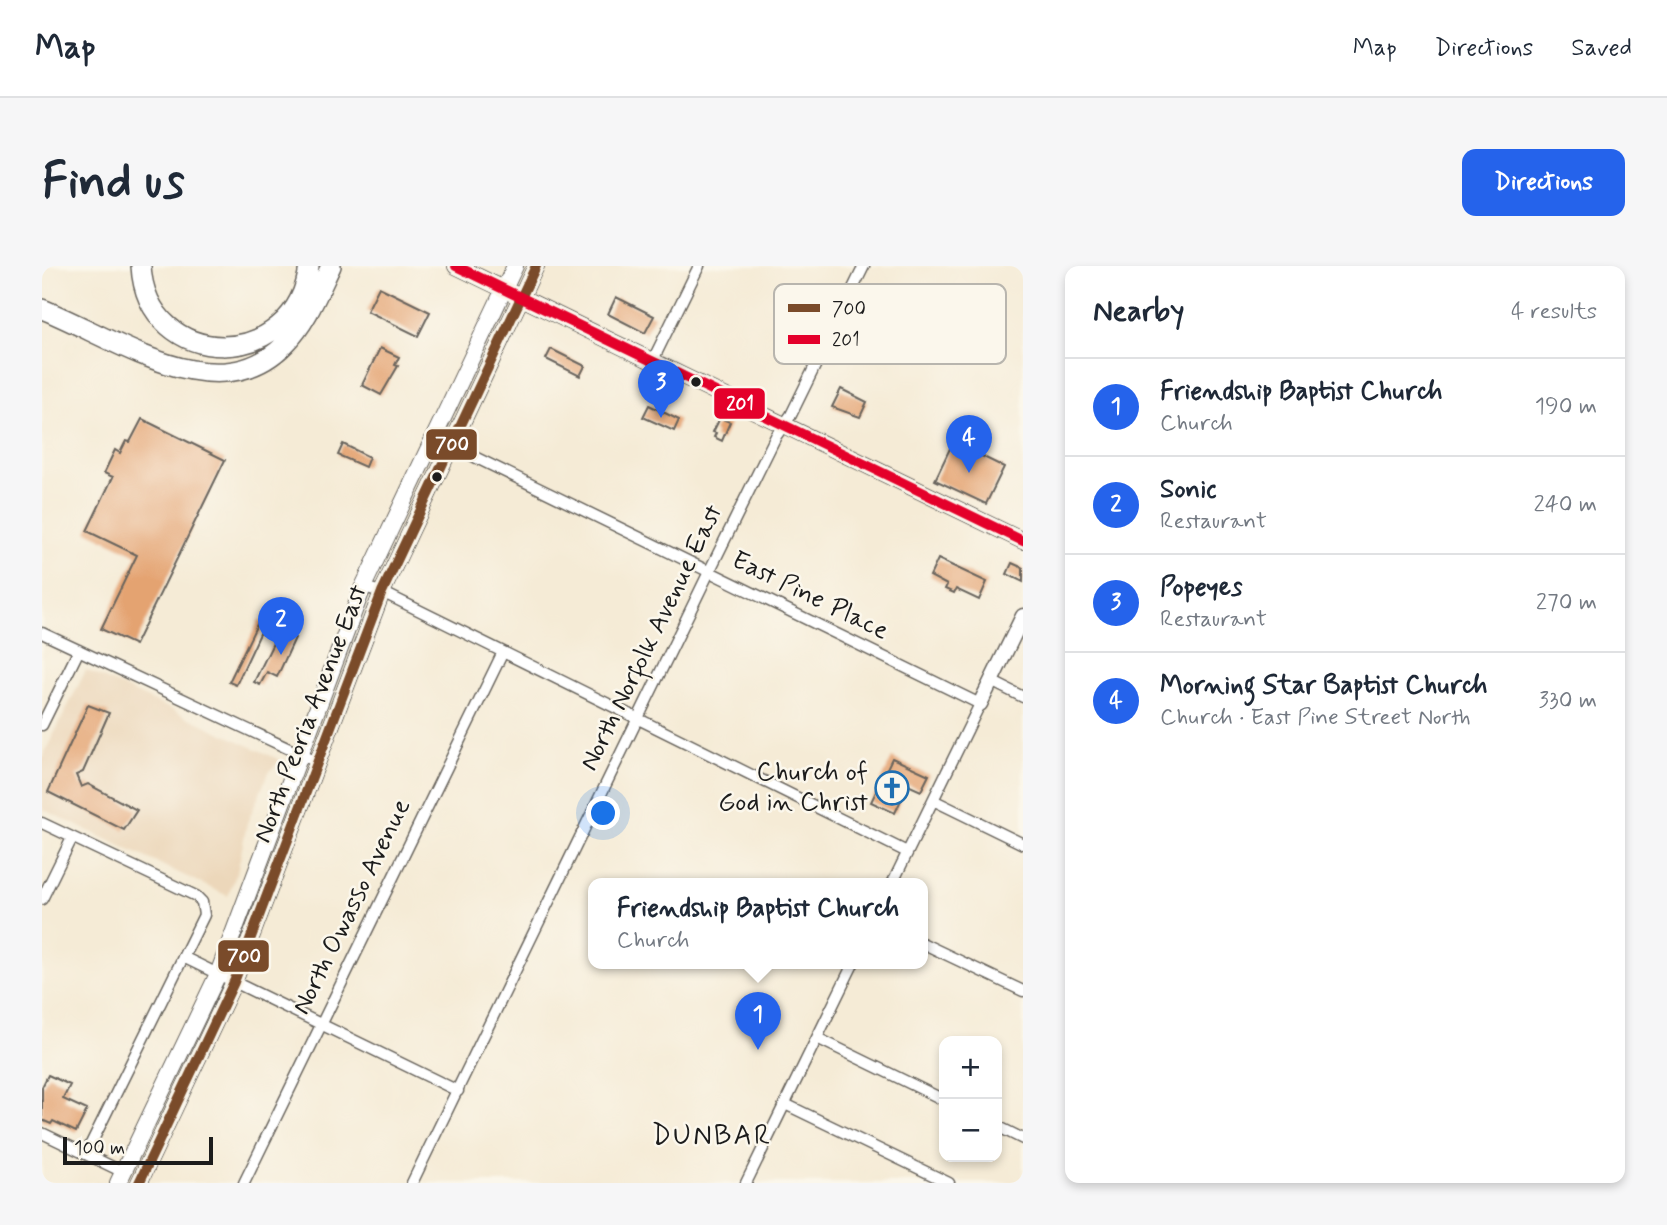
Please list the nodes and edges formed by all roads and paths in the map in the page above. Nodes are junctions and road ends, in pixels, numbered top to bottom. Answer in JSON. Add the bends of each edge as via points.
{"nodes":[{"id":1,"x":141,"y":266,"type":"edge"},
{"id":2,"x":309,"y":266,"type":"edge"},
{"id":3,"x":331,"y":266,"type":"edge"},
{"id":4,"x":456,"y":266,"type":"edge"},
{"id":5,"x":515,"y":266,"type":"edge"},
{"id":6,"x":536,"y":266,"type":"edge"},
{"id":7,"x":699,"y":266,"type":"edge"},
{"id":8,"x":864,"y":266,"type":"edge"},
{"id":9,"x":855,"y":284,"type":"edge"},
{"id":10,"x":504,"y":289,"type":"junction"},
{"id":11,"x":522,"y":297,"type":"junction"},
{"id":12,"x":42,"y":309,"type":"edge"},
{"id":13,"x":652,"y":362,"type":"junction"},
{"id":14,"x":815,"y":364,"type":"edge"},
{"id":15,"x":784,"y":425,"type":"junction"},
{"id":16,"x":431,"y":440,"type":"junction"},
{"id":17,"x":450,"y":445,"type":"junction"},
{"id":18,"x":1023,"y":541,"type":"edge"},
{"id":19,"x":709,"y":572,"type":"junction"},
{"id":20,"x":363,"y":587,"type":"junction"},
{"id":21,"x":382,"y":592,"type":"junction"},
{"id":22,"x":1023,"y":616,"type":"edge"},
{"id":23,"x":42,"y":633,"type":"edge"},
{"id":24,"x":79,"y":650,"type":"junction"},
{"id":25,"x":503,"y":652,"type":"junction"},
{"id":26,"x":991,"y":681,"type":"junction"},
{"id":27,"x":1023,"y":697,"type":"edge"},
{"id":28,"x":980,"y":704,"type":"junction"},
{"id":29,"x":639,"y":718,"type":"junction"},
{"id":30,"x":42,"y":725,"type":"edge"},
{"id":31,"x":300,"y":754,"type":"junction"},
{"id":32,"x":317,"y":762,"type":"junction"},
{"id":33,"x":933,"y":800,"type":"junction"},
{"id":34,"x":42,"y":823,"type":"edge"},
{"id":35,"x":72,"y":838,"type":"junction"},
{"id":36,"x":1023,"y":844,"type":"edge"},
{"id":37,"x":907,"y":852,"type":"junction"},
{"id":38,"x":895,"y":878,"type":"edge"},
{"id":39,"x":42,"y":899,"type":"edge"},
{"id":40,"x":928,"y":946,"type":"edge"},
{"id":41,"x":183,"y":957,"type":"junction"},
{"id":42,"x":851,"y":969,"type":"edge"},
{"id":43,"x":218,"y":974,"type":"junction"},
{"id":44,"x":234,"y":982,"type":"junction"},
{"id":45,"x":1023,"y":991,"type":"edge"},
{"id":46,"x":320,"y":1024,"type":"junction"},
{"id":47,"x":817,"y":1038,"type":"junction"},
{"id":48,"x":458,"y":1091,"type":"junction"},
{"id":49,"x":942,"y":1099,"type":"edge"},
{"id":50,"x":785,"y":1104,"type":"junction"},
{"id":51,"x":1002,"y":1128,"type":"edge"},
{"id":52,"x":42,"y":1133,"type":"edge"},
{"id":53,"x":1023,"y":1139,"type":"edge"},
{"id":54,"x":86,"y":1154,"type":"junction"},
{"id":55,"x":121,"y":1178,"type":"edge"},
{"id":56,"x":139,"y":1183,"type":"edge"},
{"id":57,"x":244,"y":1183,"type":"edge"},
{"id":58,"x":412,"y":1183,"type":"edge"},
{"id":59,"x":746,"y":1183,"type":"edge"},
{"id":60,"x":949,"y":1183,"type":"edge"}],
"edges":[{"from":1,"to":2,"type":"highway","via":[[148,298],[161,318],[190,340],[223,347],[258,339],[285,321],[302,296]]},
{"from":3,"to":12,"type":"highway","via":[[303,321],[284,346],[264,360],[228,371],[206,373],[167,365]]},
{"from":4,"to":10,"type":"main road"},
{"from":5,"to":10,"type":"main road","name":"North Peoria Avenue East"},
{"from":6,"to":11,"type":"main road","name":"North Peoria Avenue East"},
{"from":7,"to":13,"type":"street"},
{"from":8,"to":9,"type":"street","name":"North Norfolk Avenue East"},
{"from":10,"to":11,"type":"main road"},
{"from":10,"to":16,"type":"main road","name":"North Peoria Avenue East"},
{"from":11,"to":13,"type":"main road"},
{"from":11,"to":17,"type":"main road","name":"North Peoria Avenue East"},
{"from":13,"to":15,"type":"main road"},
{"from":14,"to":15,"type":"street","name":"North Norfolk Avenue East"},
{"from":15,"to":18,"type":"main road"},
{"from":15,"to":19,"type":"street","name":"North Norfolk Avenue East"},
{"from":16,"to":17,"type":"street","name":"East Pine Place"},
{"from":16,"to":20,"type":"main road","name":"North Peoria Avenue East"},
{"from":17,"to":19,"type":"street","name":"East Pine Place"},
{"from":17,"to":21,"type":"main road","name":"North Peoria Avenue East"},
{"from":19,"to":28,"type":"street","name":"East Pine Place"},
{"from":19,"to":29,"type":"street","name":"North Norfolk Avenue East"},
{"from":20,"to":21,"type":"street"},
{"from":20,"to":31,"type":"main road","name":"North Peoria Avenue East"},
{"from":21,"to":25,"type":"street"},
{"from":21,"to":32,"type":"main road","name":"North Peoria Avenue East"},
{"from":22,"to":26,"type":"street"},
{"from":23,"to":24,"type":"street"},
{"from":24,"to":30,"type":"street"},
{"from":24,"to":31,"type":"street"},
{"from":25,"to":29,"type":"street"},
{"from":25,"to":46,"type":"street","name":"North Owasso Avenue"},
{"from":26,"to":27,"type":"street"},
{"from":26,"to":28,"type":"street"},
{"from":28,"to":33,"type":"street"},
{"from":29,"to":37,"type":"street"},
{"from":29,"to":48,"type":"street","name":"North Norfolk Avenue East"},
{"from":31,"to":32,"type":"street"},
{"from":31,"to":43,"type":"main road","name":"North Peoria Avenue East"},
{"from":32,"to":44,"type":"main road","name":"North Peoria Avenue East"},
{"from":33,"to":36,"type":"street"},
{"from":33,"to":37,"type":"street"},
{"from":34,"to":35,"type":"street"},
{"from":35,"to":39,"type":"street"},
{"from":35,"to":41,"type":"street","via":[[195,896],[204,915]]},
{"from":37,"to":38,"type":"street"},
{"from":40,"to":45,"type":"street"},
{"from":41,"to":43,"type":"street"},
{"from":41,"to":54,"type":"street"},
{"from":42,"to":47,"type":"street"},
{"from":43,"to":44,"type":"street"},
{"from":43,"to":55,"type":"main road","name":"North Peoria Avenue East"},
{"from":44,"to":46,"type":"street"},
{"from":44,"to":56,"type":"main road","name":"North Peoria Avenue East"},
{"from":46,"to":48,"type":"street"},
{"from":46,"to":57,"type":"street","name":"North Owasso Avenue"},
{"from":47,"to":49,"type":"street"},
{"from":47,"to":50,"type":"street"},
{"from":48,"to":58,"type":"street","name":"North Norfolk Avenue East"},
{"from":50,"to":59,"type":"street"},
{"from":50,"to":60,"type":"street"},
{"from":51,"to":53,"type":"street"},
{"from":52,"to":54,"type":"street"},
{"from":54,"to":55,"type":"street"}]}
